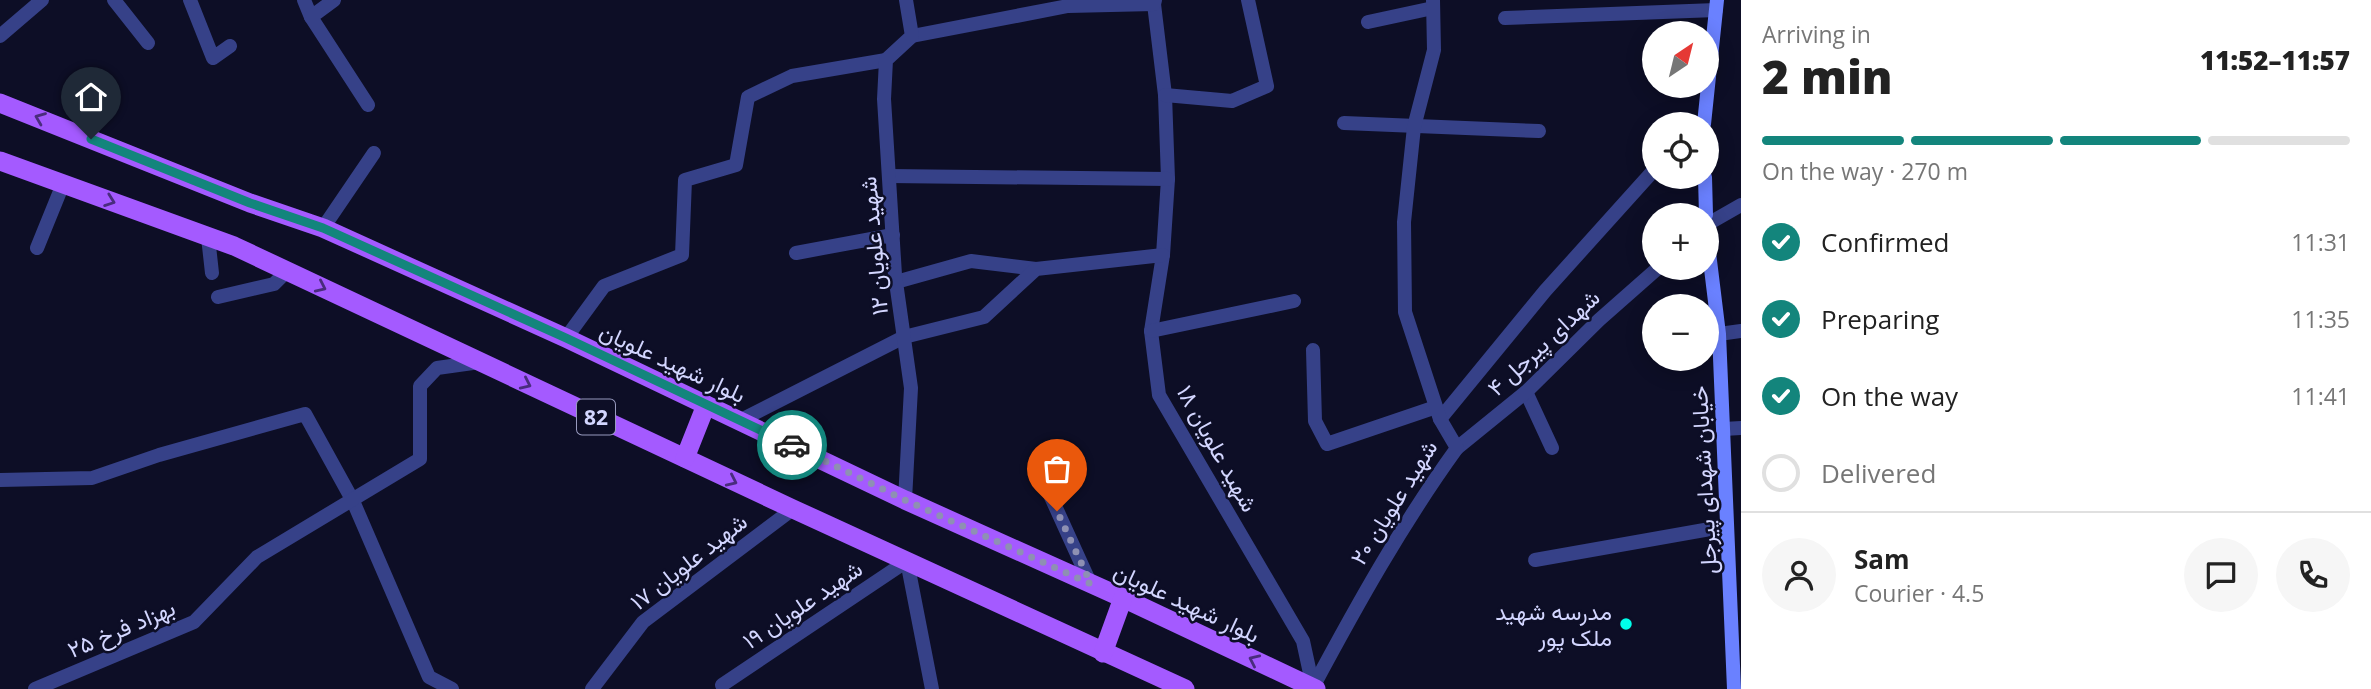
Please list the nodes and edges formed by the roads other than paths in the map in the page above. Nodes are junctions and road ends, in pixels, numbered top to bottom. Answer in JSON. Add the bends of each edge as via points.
{"nodes":[{"id":1,"x":42,"y":0,"type":"edge"},
{"id":2,"x":114,"y":0,"type":"edge"},
{"id":3,"x":190,"y":0,"type":"edge"},
{"id":4,"x":304,"y":0,"type":"edge"},
{"id":5,"x":334,"y":0,"type":"edge"},
{"id":6,"x":906,"y":0,"type":"edge"},
{"id":7,"x":1248,"y":0,"type":"edge"},
{"id":8,"x":1155,"y":2,"type":"edge"},
{"id":9,"x":1433,"y":4,"type":"edge"},
{"id":10,"x":1716,"y":5,"type":"edge"},
{"id":11,"x":311,"y":17,"type":"junction"},
{"id":12,"x":1505,"y":18,"type":"dead end"},
{"id":13,"x":1368,"y":22,"type":"dead end"},
{"id":14,"x":0,"y":36,"type":"edge"},
{"id":15,"x":912,"y":36,"type":"junction"},
{"id":16,"x":148,"y":43,"type":"dead end"},
{"id":17,"x":230,"y":46,"type":"dead end"},
{"id":18,"x":886,"y":60,"type":"junction"},
{"id":19,"x":1165,"y":95,"type":"junction"},
{"id":20,"x":0,"y":103,"type":"edge"},
{"id":21,"x":368,"y":105,"type":"dead end"},
{"id":22,"x":1702,"y":112,"type":"edge"},
{"id":23,"x":1344,"y":123,"type":"dead end"},
{"id":24,"x":1414,"y":127,"type":"junction"},
{"id":25,"x":1539,"y":131,"type":"dead end"},
{"id":26,"x":374,"y":153,"type":"dead end"},
{"id":27,"x":0,"y":161,"type":"edge"},
{"id":28,"x":889,"y":176,"type":"junction"},
{"id":29,"x":1168,"y":179,"type":"junction"},
{"id":30,"x":1642,"y":183,"type":"edge"},
{"id":31,"x":63,"y":184,"type":"junction"},
{"id":32,"x":1741,"y":205,"type":"edge"},
{"id":33,"x":1719,"y":219,"type":"edge"},
{"id":34,"x":323,"y":228,"type":"junction"},
{"id":35,"x":892,"y":235,"type":"junction"},
{"id":36,"x":208,"y":237,"type":"junction"},
{"id":37,"x":37,"y":248,"type":"dead end"},
{"id":38,"x":796,"y":253,"type":"dead end"},
{"id":39,"x":1163,"y":255,"type":"junction"},
{"id":40,"x":1036,"y":269,"type":"junction"},
{"id":41,"x":287,"y":271,"type":"junction"},
{"id":42,"x":212,"y":273,"type":"dead end"},
{"id":43,"x":1644,"y":280,"type":"edge"},
{"id":44,"x":896,"y":282,"type":"junction"},
{"id":45,"x":218,"y":297,"type":"dead end"},
{"id":46,"x":1294,"y":301,"type":"dead end"},
{"id":47,"x":1152,"y":331,"type":"junction"},
{"id":48,"x":1741,"y":331,"type":"edge"},
{"id":49,"x":1719,"y":334,"type":"edge"},
{"id":50,"x":904,"y":337,"type":"junction"},
{"id":51,"x":566,"y":338,"type":"junction"},
{"id":52,"x":1313,"y":350,"type":"dead end"},
{"id":53,"x":1719,"y":350,"type":"edge"},
{"id":54,"x":480,"y":362,"type":"junction"},
{"id":55,"x":1526,"y":392,"type":"junction"},
{"id":56,"x":706,"y":405,"type":"junction"},
{"id":57,"x":1438,"y":413,"type":"junction"},
{"id":58,"x":741,"y":420,"type":"junction"},
{"id":59,"x":1741,"y":428,"type":"edge"},
{"id":60,"x":1724,"y":429,"type":"junction"},
{"id":61,"x":1457,"y":448,"type":"junction"},
{"id":62,"x":1552,"y":448,"type":"dead end"},
{"id":63,"x":685,"y":458,"type":"junction"},
{"id":64,"x":0,"y":480,"type":"edge"},
{"id":65,"x":1046,"y":486,"type":"dead end"},
{"id":66,"x":905,"y":500,"type":"junction"},
{"id":67,"x":353,"y":501,"type":"junction"},
{"id":68,"x":793,"y":509,"type":"junction"},
{"id":69,"x":1727,"y":526,"type":"junction"},
{"id":70,"x":1535,"y":560,"type":"dead end"},
{"id":71,"x":907,"y":561,"type":"junction"},
{"id":72,"x":1091,"y":584,"type":"junction"},
{"id":73,"x":1123,"y":598,"type":"junction"},
{"id":74,"x":1736,"y":601,"type":"edge"},
{"id":75,"x":1103,"y":653,"type":"junction"},
{"id":76,"x":722,"y":685,"type":"dead end"},
{"id":77,"x":1314,"y":688,"type":"edge"},
{"id":78,"x":36,"y":689,"type":"edge"},
{"id":79,"x":452,"y":689,"type":"edge"},
{"id":80,"x":592,"y":689,"type":"edge"},
{"id":81,"x":932,"y":689,"type":"edge"},
{"id":82,"x":1185,"y":689,"type":"edge"},
{"id":83,"x":1734,"y":689,"type":"edge"}],
"edges":[{"from":1,"to":14,"type":"street"},
{"from":2,"to":16,"type":"street"},
{"from":3,"to":17,"type":"street","via":[[213,58]]},
{"from":4,"to":11,"type":"street"},
{"from":5,"to":11,"type":"street"},
{"from":6,"to":15,"type":"street"},
{"from":7,"to":19,"type":"street","via":[[1266,86],[1232,101]]},
{"from":8,"to":15,"type":"street","via":[[1068,6]]},
{"from":8,"to":19,"type":"street","name":"شهید علویان ۱۸"},
{"from":9,"to":13,"type":"street"},
{"from":9,"to":24,"type":"street","name":"شهید علویان ۲۰","via":[[1434,50]]},
{"from":10,"to":12,"type":"street"},
{"from":10,"to":22,"type":"main road"},
{"from":11,"to":21,"type":"street"},
{"from":15,"to":18,"type":"street"},
{"from":18,"to":28,"type":"street","name":"شهید علویان ۱۲"},
{"from":18,"to":51,"type":"street","via":[[792,76],[748,97],[736,165],[685,180],[682,255],[604,286]]},
{"from":19,"to":29,"type":"street","name":"شهید علویان ۱۸"},
{"from":34,"to":20,"type":"main road","name":"بلوار شهید علویان","number":"82","one_way":true},
{"from":23,"to":24,"type":"street"},
{"from":24,"to":25,"type":"street"},
{"from":24,"to":57,"type":"street","name":"شهید علویان ۲۰","via":[[1404,222],[1405,312]]},
{"from":26,"to":34,"type":"street"},
{"from":27,"to":31,"type":"main road","number":"82"},
{"from":28,"to":29,"type":"street"},
{"from":28,"to":35,"type":"street","name":"شهید علویان ۱۲"},
{"from":29,"to":39,"type":"street","name":"شهید علویان ۱۸"},
{"from":30,"to":57,"type":"street"},
{"from":31,"to":36,"type":"main road","number":"82","one_way":true},
{"from":31,"to":37,"type":"street"},
{"from":32,"to":33,"type":"street"},
{"from":34,"to":51,"type":"main road","name":"بلوار شهید علویان","number":"82"},
{"from":35,"to":38,"type":"street"},
{"from":35,"to":44,"type":"street","name":"شهید علویان ۱۲"},
{"from":36,"to":41,"type":"main road","number":"82"},
{"from":36,"to":42,"type":"street"},
{"from":39,"to":40,"type":"street"},
{"from":39,"to":47,"type":"street","name":"شهید علویان ۱۸"},
{"from":40,"to":44,"type":"street","via":[[971,261]]},
{"from":40,"to":50,"type":"street","via":[[984,317]]},
{"from":41,"to":45,"type":"street","via":[[274,284]]},
{"from":41,"to":54,"type":"main road","number":"82","one_way":true},
{"from":43,"to":55,"type":"street","name":"شهدای پیرجل ۴"},
{"from":44,"to":50,"type":"street","name":"شهید علویان ۱۲"},
{"from":46,"to":47,"type":"street"},
{"from":47,"to":77,"type":"street","name":"شهید علویان ۱۸","via":[[1159,395],[1303,641]]},
{"from":48,"to":49,"type":"street"},
{"from":50,"to":58,"type":"street"},
{"from":50,"to":66,"type":"street","name":"شهید علویان ۱۲","via":[[911,388]]},
{"from":51,"to":56,"type":"main road","name":"بلوار شهید علویان","number":"82"},
{"from":52,"to":57,"type":"street","via":[[1315,421],[1327,444]]},
{"from":53,"to":60,"type":"main road","name":"خیابان شهدای پیرجل"},
{"from":54,"to":63,"type":"main road","number":"82","one_way":true},
{"from":54,"to":67,"type":"street","name":"بهزاد فرخ ۲۵","via":[[437,368],[419,386],[420,459]]},
{"from":55,"to":61,"type":"street","name":"شهدای پیرجل ۴"},
{"from":55,"to":62,"type":"street"},
{"from":56,"to":58,"type":"main road","name":"بلوار شهید علویان","number":"82"},
{"from":56,"to":63,"type":"main road"},
{"from":57,"to":61,"type":"street","name":"شهید علویان ۲۰"},
{"from":58,"to":66,"type":"main road","name":"بلوار شهید علویان","number":"82"},
{"from":59,"to":60,"type":"street"},
{"from":60,"to":69,"type":"main road","name":"خیابان شهدای پیرجل"},
{"from":61,"to":77,"type":"street","name":"شهید علویان ۲۰","via":[[1378,567]]},
{"from":63,"to":68,"type":"main road","number":"82","one_way":true},
{"from":64,"to":67,"type":"street","via":[[92,478],[305,414]]},
{"from":65,"to":72,"type":"street"},
{"from":66,"to":72,"type":"main road","name":"بلوار شهید علویان","number":"82"},
{"from":67,"to":78,"type":"street","name":"بهزاد فرخ ۲۵","via":[[257,557],[194,622]]},
{"from":67,"to":79,"type":"street","via":[[429,677]]},
{"from":68,"to":71,"type":"main road","number":"82"},
{"from":68,"to":80,"type":"street","name":"شهید علویان ۱۷","via":[[643,622]]},
{"from":69,"to":70,"type":"street"},
{"from":69,"to":74,"type":"main road","name":"خیابان شهدای پیرجل"},
{"from":71,"to":75,"type":"main road","number":"82"},
{"from":71,"to":76,"type":"street","name":"شهید علویان ۱۹"},
{"from":71,"to":81,"type":"street"},
{"from":72,"to":73,"type":"main road","name":"بلوار شهید علویان","number":"82"},
{"from":73,"to":75,"type":"main road"},
{"from":77,"to":73,"type":"main road","name":"بلوار شهید علویان","number":"82","one_way":true},
{"from":74,"to":83,"type":"main road","name":"خیابان شهدای پیرجل"},
{"from":75,"to":82,"type":"main road","number":"82"}]}
